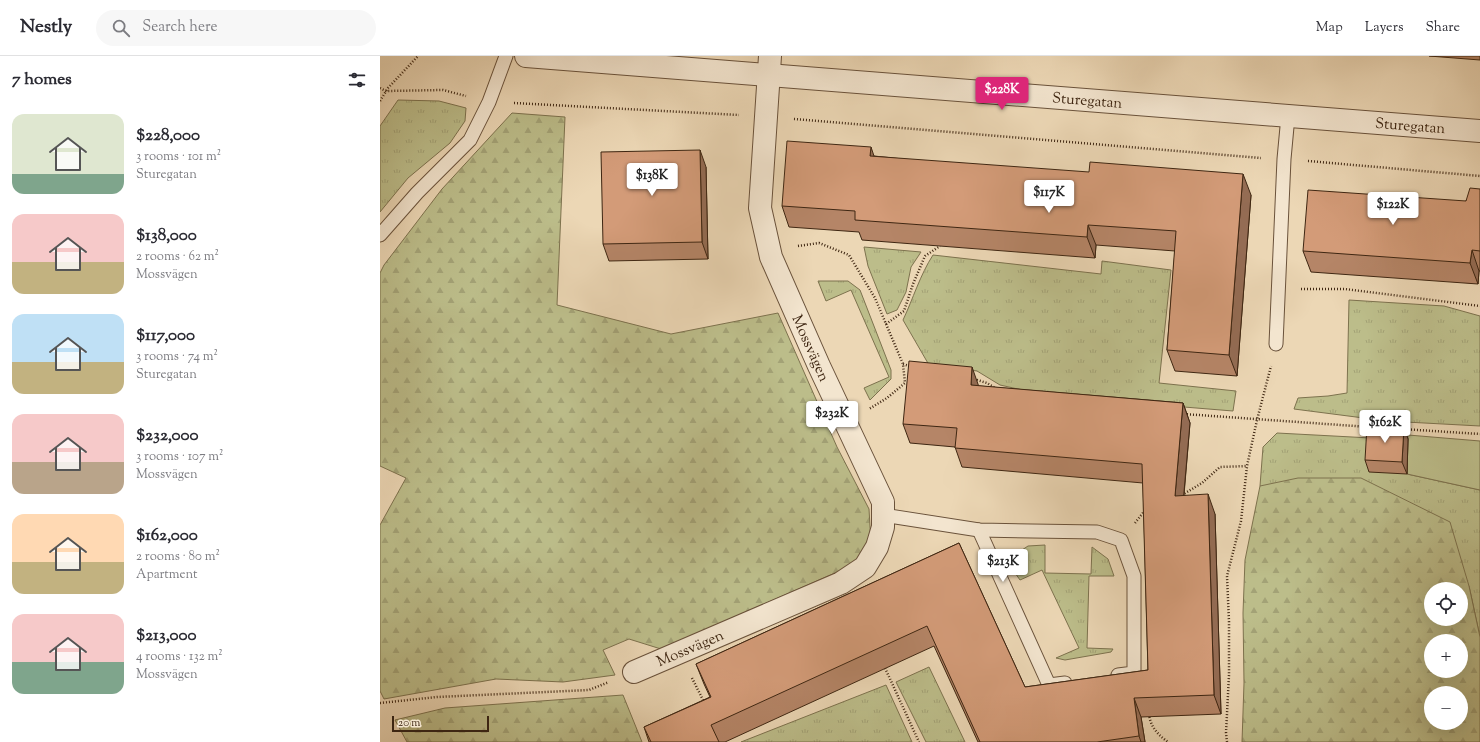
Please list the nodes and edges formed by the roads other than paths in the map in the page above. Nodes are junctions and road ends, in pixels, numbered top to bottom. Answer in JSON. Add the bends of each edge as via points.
{"nodes":[{"id":1,"x":506,"y":56,"type":"edge"},
{"id":2,"x":526,"y":56,"type":"edge"},
{"id":3,"x":769,"y":66,"type":"edge"},
{"id":4,"x":1288,"y":116,"type":"junction"},
{"id":5,"x":1480,"y":131,"type":"edge"},
{"id":6,"x":380,"y":235,"type":"edge"},
{"id":7,"x":1276,"y":344,"type":"road end"},
{"id":8,"x":883,"y":515,"type":"junction"},
{"id":9,"x":979,"y":530,"type":"junction"},
{"id":10,"x":634,"y":672,"type":"road end"},
{"id":11,"x":1103,"y":678,"type":"edge"},
{"id":12,"x":1080,"y":681,"type":"edge"}],
"edges":[{"from":1,"to":6,"type":"lane","via":[[489,102],[470,140],[417,193]]},
{"from":2,"to":3,"type":"street","name":"Sturegatan"},
{"from":3,"to":4,"type":"street","name":"Sturegatan"},
{"from":3,"to":8,"type":"street","name":"Mossvägen","via":[[760,208],[771,257],[883,502]]},
{"from":4,"to":5,"type":"street","name":"Sturegatan"},
{"from":4,"to":7,"type":"lane"},
{"from":8,"to":9,"type":"lane"},
{"from":8,"to":10,"type":"street","name":"Mossvägen","via":[[883,527],[877,547],[865,566],[841,583]]},
{"from":9,"to":11,"type":"lane","via":[[1096,532],[1121,540],[1134,576],[1134,673]]},
{"from":9,"to":12,"type":"lane","via":[[1049,685]]}]}
